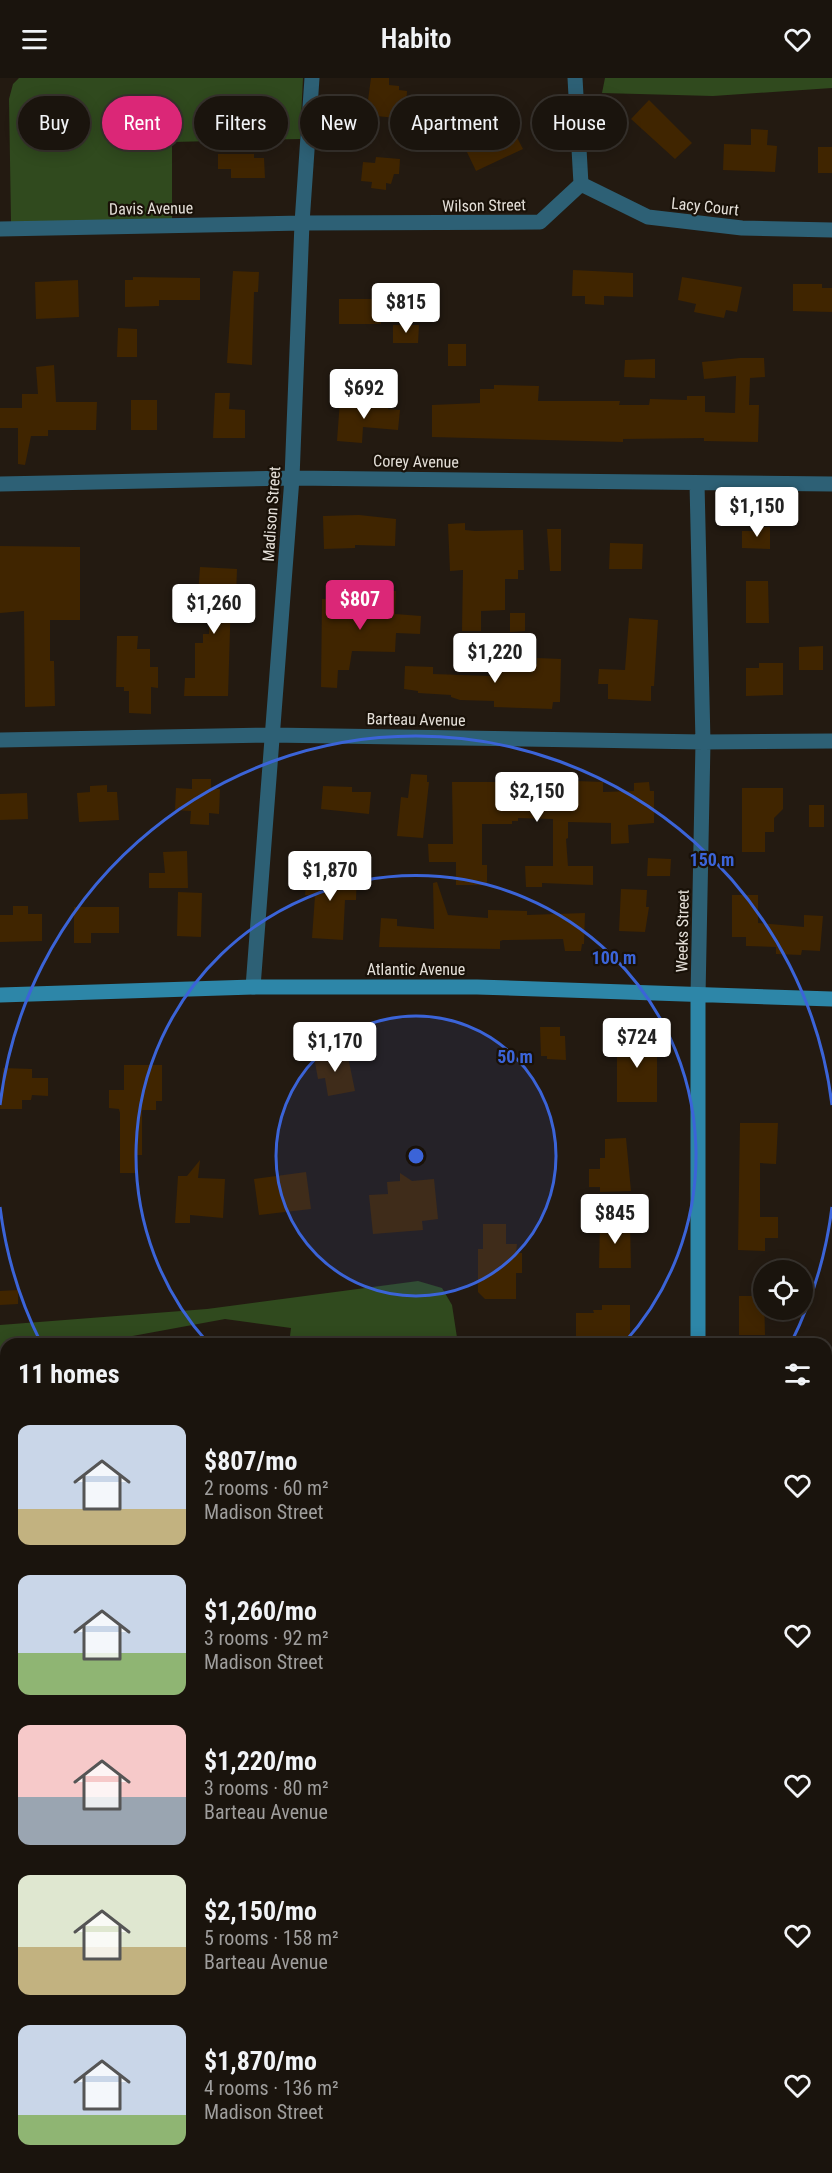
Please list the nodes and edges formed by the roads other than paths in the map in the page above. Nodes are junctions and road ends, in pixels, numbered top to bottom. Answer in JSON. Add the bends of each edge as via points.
{"nodes":[{"id":1,"x":312,"y":78,"type":"edge"},
{"id":2,"x":575,"y":78,"type":"edge"},
{"id":3,"x":581,"y":184,"type":"junction"},
{"id":4,"x":302,"y":223,"type":"junction"},
{"id":5,"x":0,"y":229,"type":"edge"},
{"id":6,"x":832,"y":230,"type":"edge"},
{"id":7,"x":292,"y":478,"type":"junction"},
{"id":8,"x":697,"y":483,"type":"junction"},
{"id":9,"x":0,"y":484,"type":"edge"},
{"id":10,"x":832,"y":484,"type":"edge"},
{"id":11,"x":272,"y":735,"type":"junction"},
{"id":12,"x":0,"y":740,"type":"edge"},
{"id":13,"x":832,"y":741,"type":"edge"},
{"id":14,"x":704,"y":742,"type":"junction"},
{"id":15,"x":253,"y":987,"type":"junction"},
{"id":16,"x":0,"y":995,"type":"edge"},
{"id":17,"x":698,"y":996,"type":"junction"},
{"id":18,"x":832,"y":999,"type":"edge"},
{"id":19,"x":698,"y":1338,"type":"edge"}],
"edges":[{"from":1,"to":4,"type":"street","name":"Madison Street"},
{"from":2,"to":3,"type":"street"},
{"from":3,"to":4,"type":"street","name":"Wilson Street","via":[[540,222]]},
{"from":3,"to":6,"type":"street","name":"Lacy Court","via":[[648,217],[742,228]]},
{"from":4,"to":5,"type":"street","name":"Davis Avenue"},
{"from":4,"to":7,"type":"street","name":"Madison Street"},
{"from":7,"to":8,"type":"street","name":"Corey Avenue"},
{"from":7,"to":9,"type":"street","name":"Corey Avenue"},
{"from":7,"to":11,"type":"street","name":"Madison Street"},
{"from":8,"to":10,"type":"street","name":"Corey Avenue"},
{"from":8,"to":14,"type":"street","name":"Weeks Street"},
{"from":11,"to":12,"type":"street","name":"Barteau Avenue"},
{"from":11,"to":14,"type":"street","name":"Barteau Avenue"},
{"from":11,"to":15,"type":"street","name":"Madison Street"},
{"from":13,"to":14,"type":"street","name":"Barteau Avenue"},
{"from":14,"to":17,"type":"street","name":"Weeks Street"},
{"from":15,"to":16,"type":"main road","name":"Atlantic Avenue"},
{"from":15,"to":17,"type":"main road","name":"Atlantic Avenue","via":[[477,987]]},
{"from":17,"to":18,"type":"main road","name":"Atlantic Avenue"},
{"from":17,"to":19,"type":"main road","name":"Weeks Street"}]}
